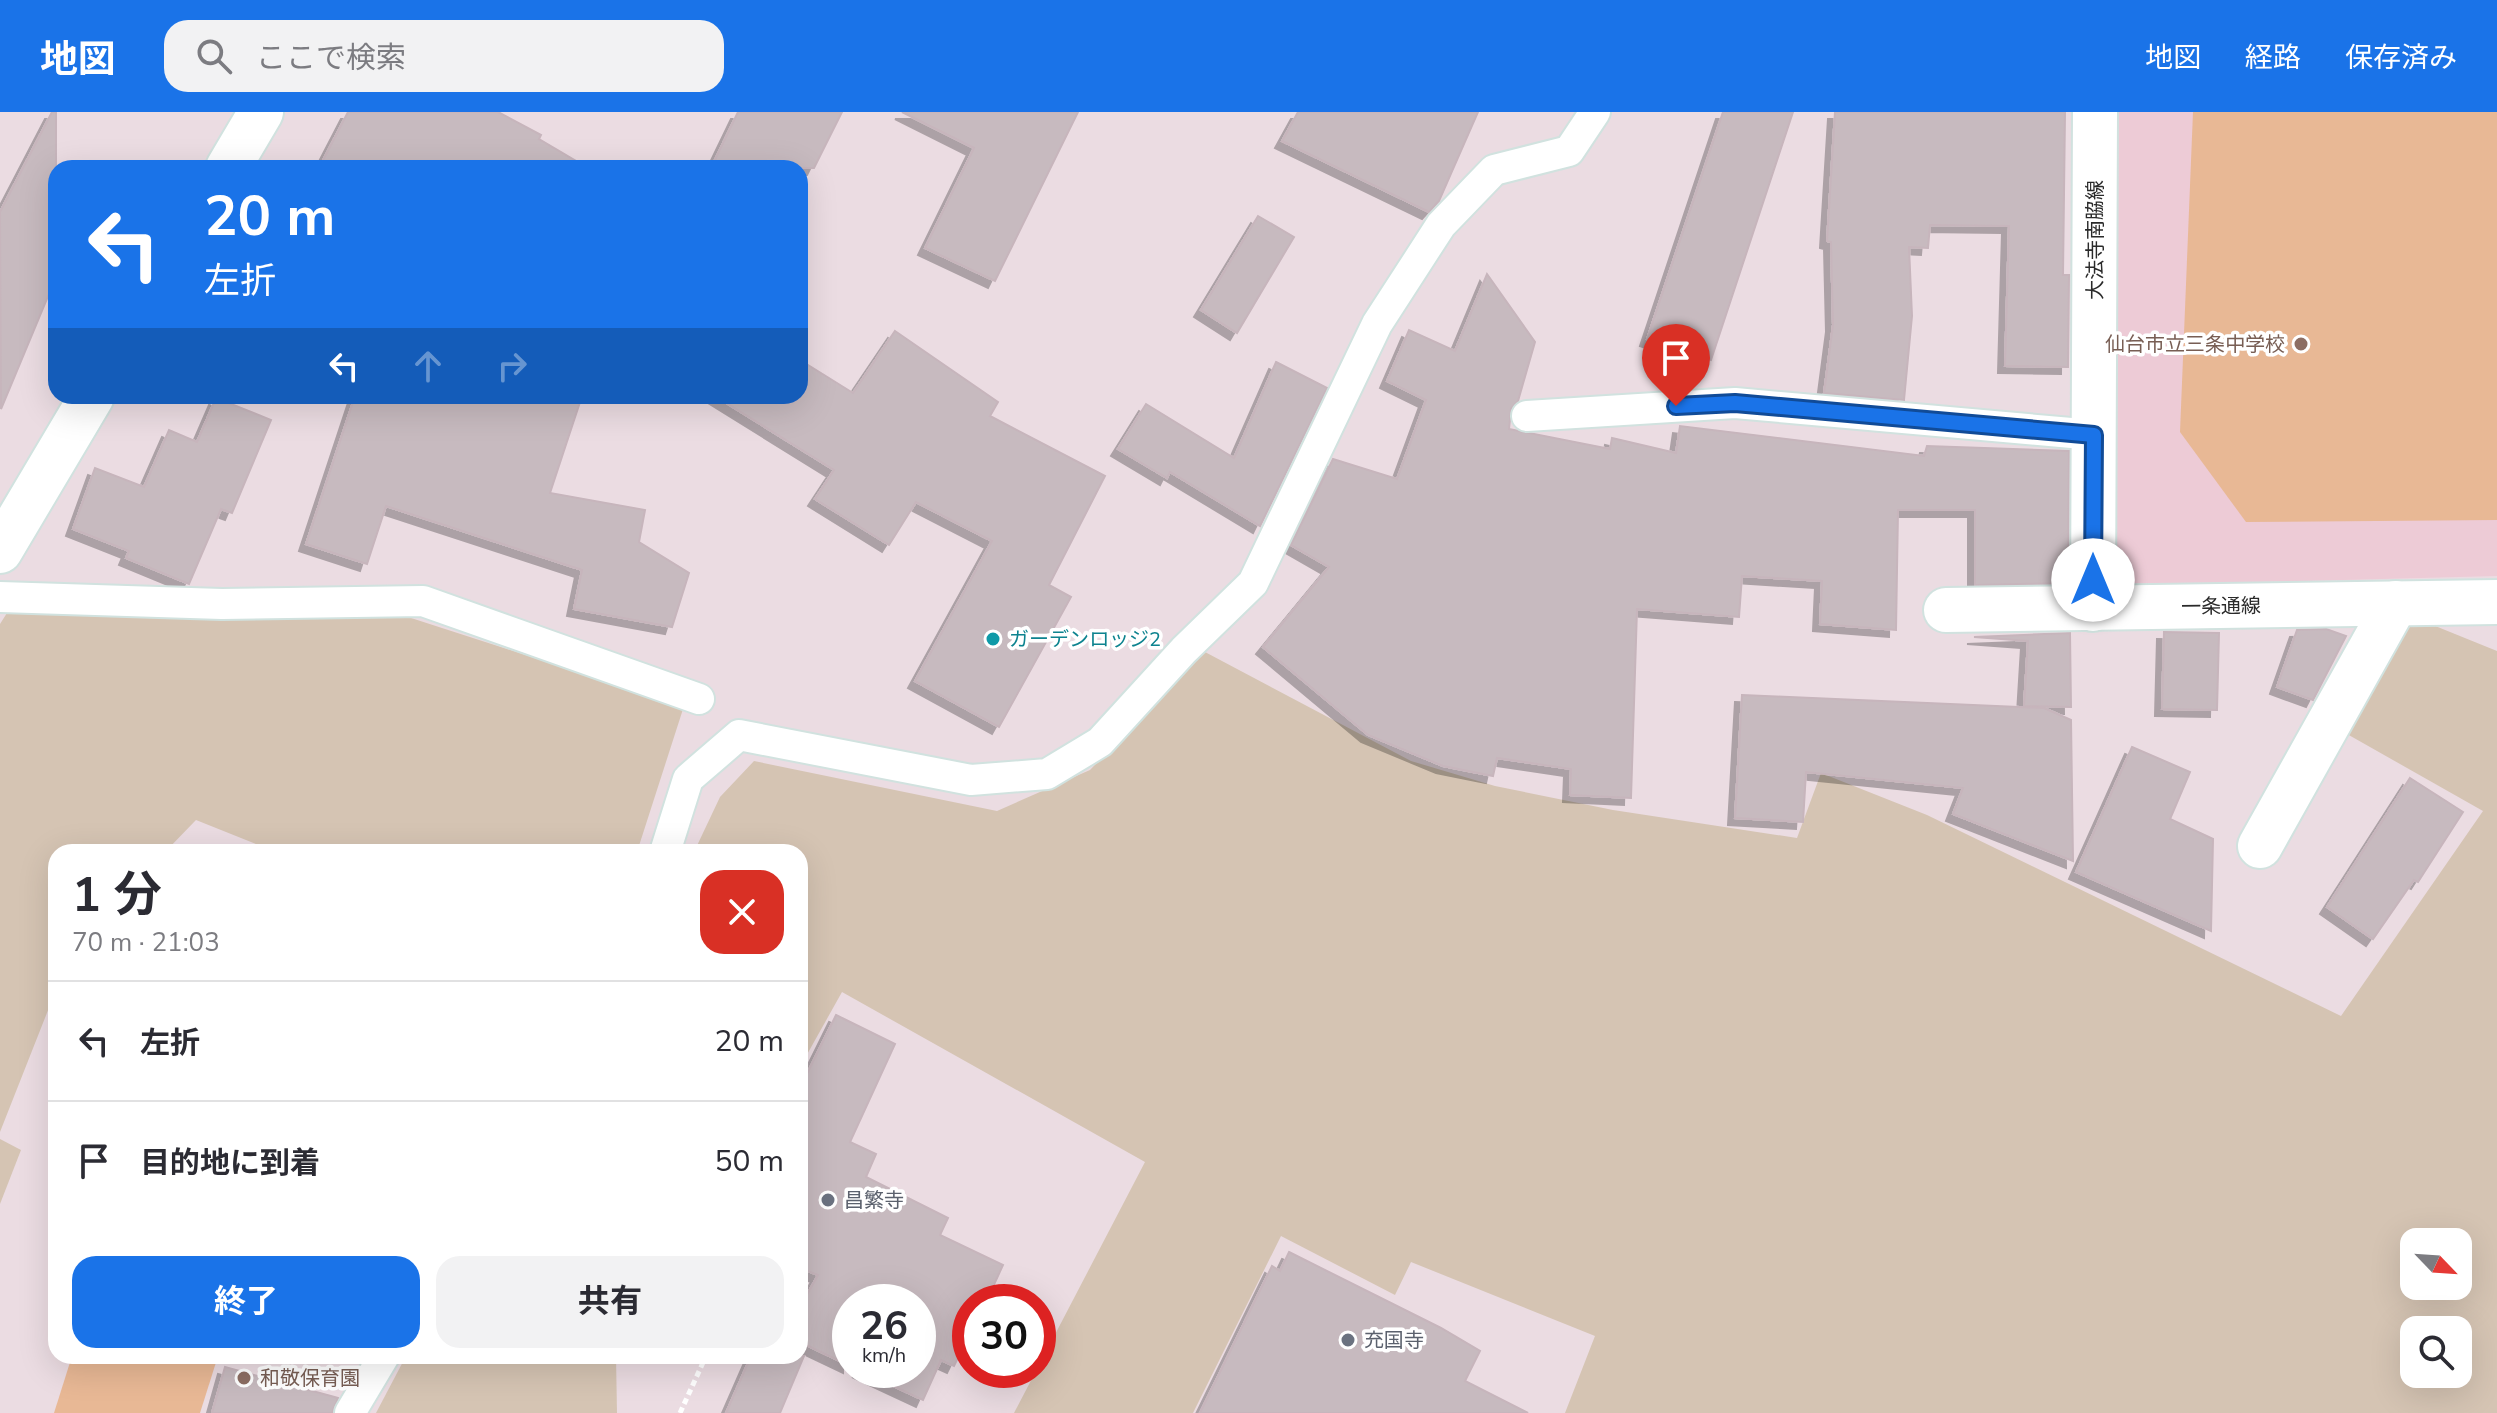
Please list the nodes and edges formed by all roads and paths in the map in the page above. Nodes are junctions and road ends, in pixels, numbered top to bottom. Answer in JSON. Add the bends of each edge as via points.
{"nodes":[{"id":1,"x":261,"y":112,"type":"edge"},
{"id":2,"x":1595,"y":112,"type":"edge"},
{"id":3,"x":2095,"y":112,"type":"edge"},
{"id":4,"x":233,"y":160,"type":"edge"},
{"id":5,"x":87,"y":404,"type":"edge"},
{"id":6,"x":1527,"y":416,"type":"dead end"},
{"id":7,"x":2094,"y":435,"type":"junction"},
{"id":8,"x":0,"y":551,"type":"edge"},
{"id":9,"x":0,"y":597,"type":"edge"},
{"id":10,"x":2497,"y":602,"type":"edge"},
{"id":11,"x":2396,"y":603,"type":"junction"},
{"id":12,"x":2093,"y":609,"type":"junction"},
{"id":13,"x":1946,"y":610,"type":"dead end"},
{"id":14,"x":699,"y":699,"type":"dead end"},
{"id":15,"x":668,"y":844,"type":"edge"},
{"id":16,"x":2260,"y":846,"type":"dead end"},
{"id":17,"x":379,"y":1364,"type":"edge"},
{"id":18,"x":702,"y":1364,"type":"edge"},
{"id":19,"x":350,"y":1413,"type":"edge"},
{"id":20,"x":680,"y":1413,"type":"edge"}],
"edges":[{"from":1,"to":4,"type":"street"},
{"from":2,"to":15,"type":"lane","via":[[1569,151],[1494,170],[1441,225],[1377,324],[1253,583],[1100,742],[1047,774],[971,780],[739,735],[688,779]]},
{"from":3,"to":7,"type":"street","name":"大法寺南脇線"},
{"from":5,"to":8,"type":"street"},
{"from":6,"to":7,"type":"lane","via":[[1735,403]]},
{"from":7,"to":12,"type":"street","name":"大法寺南脇線"},
{"from":9,"to":14,"type":"lane","via":[[222,604],[423,601]]},
{"from":10,"to":11,"type":"street","name":"一条通線"},
{"from":11,"to":12,"type":"street","name":"一条通線"},
{"from":11,"to":16,"type":"street"},
{"from":12,"to":13,"type":"street","name":"一条通線"},
{"from":17,"to":19,"type":"lane"},
{"from":18,"to":20,"type":"path"}]}
